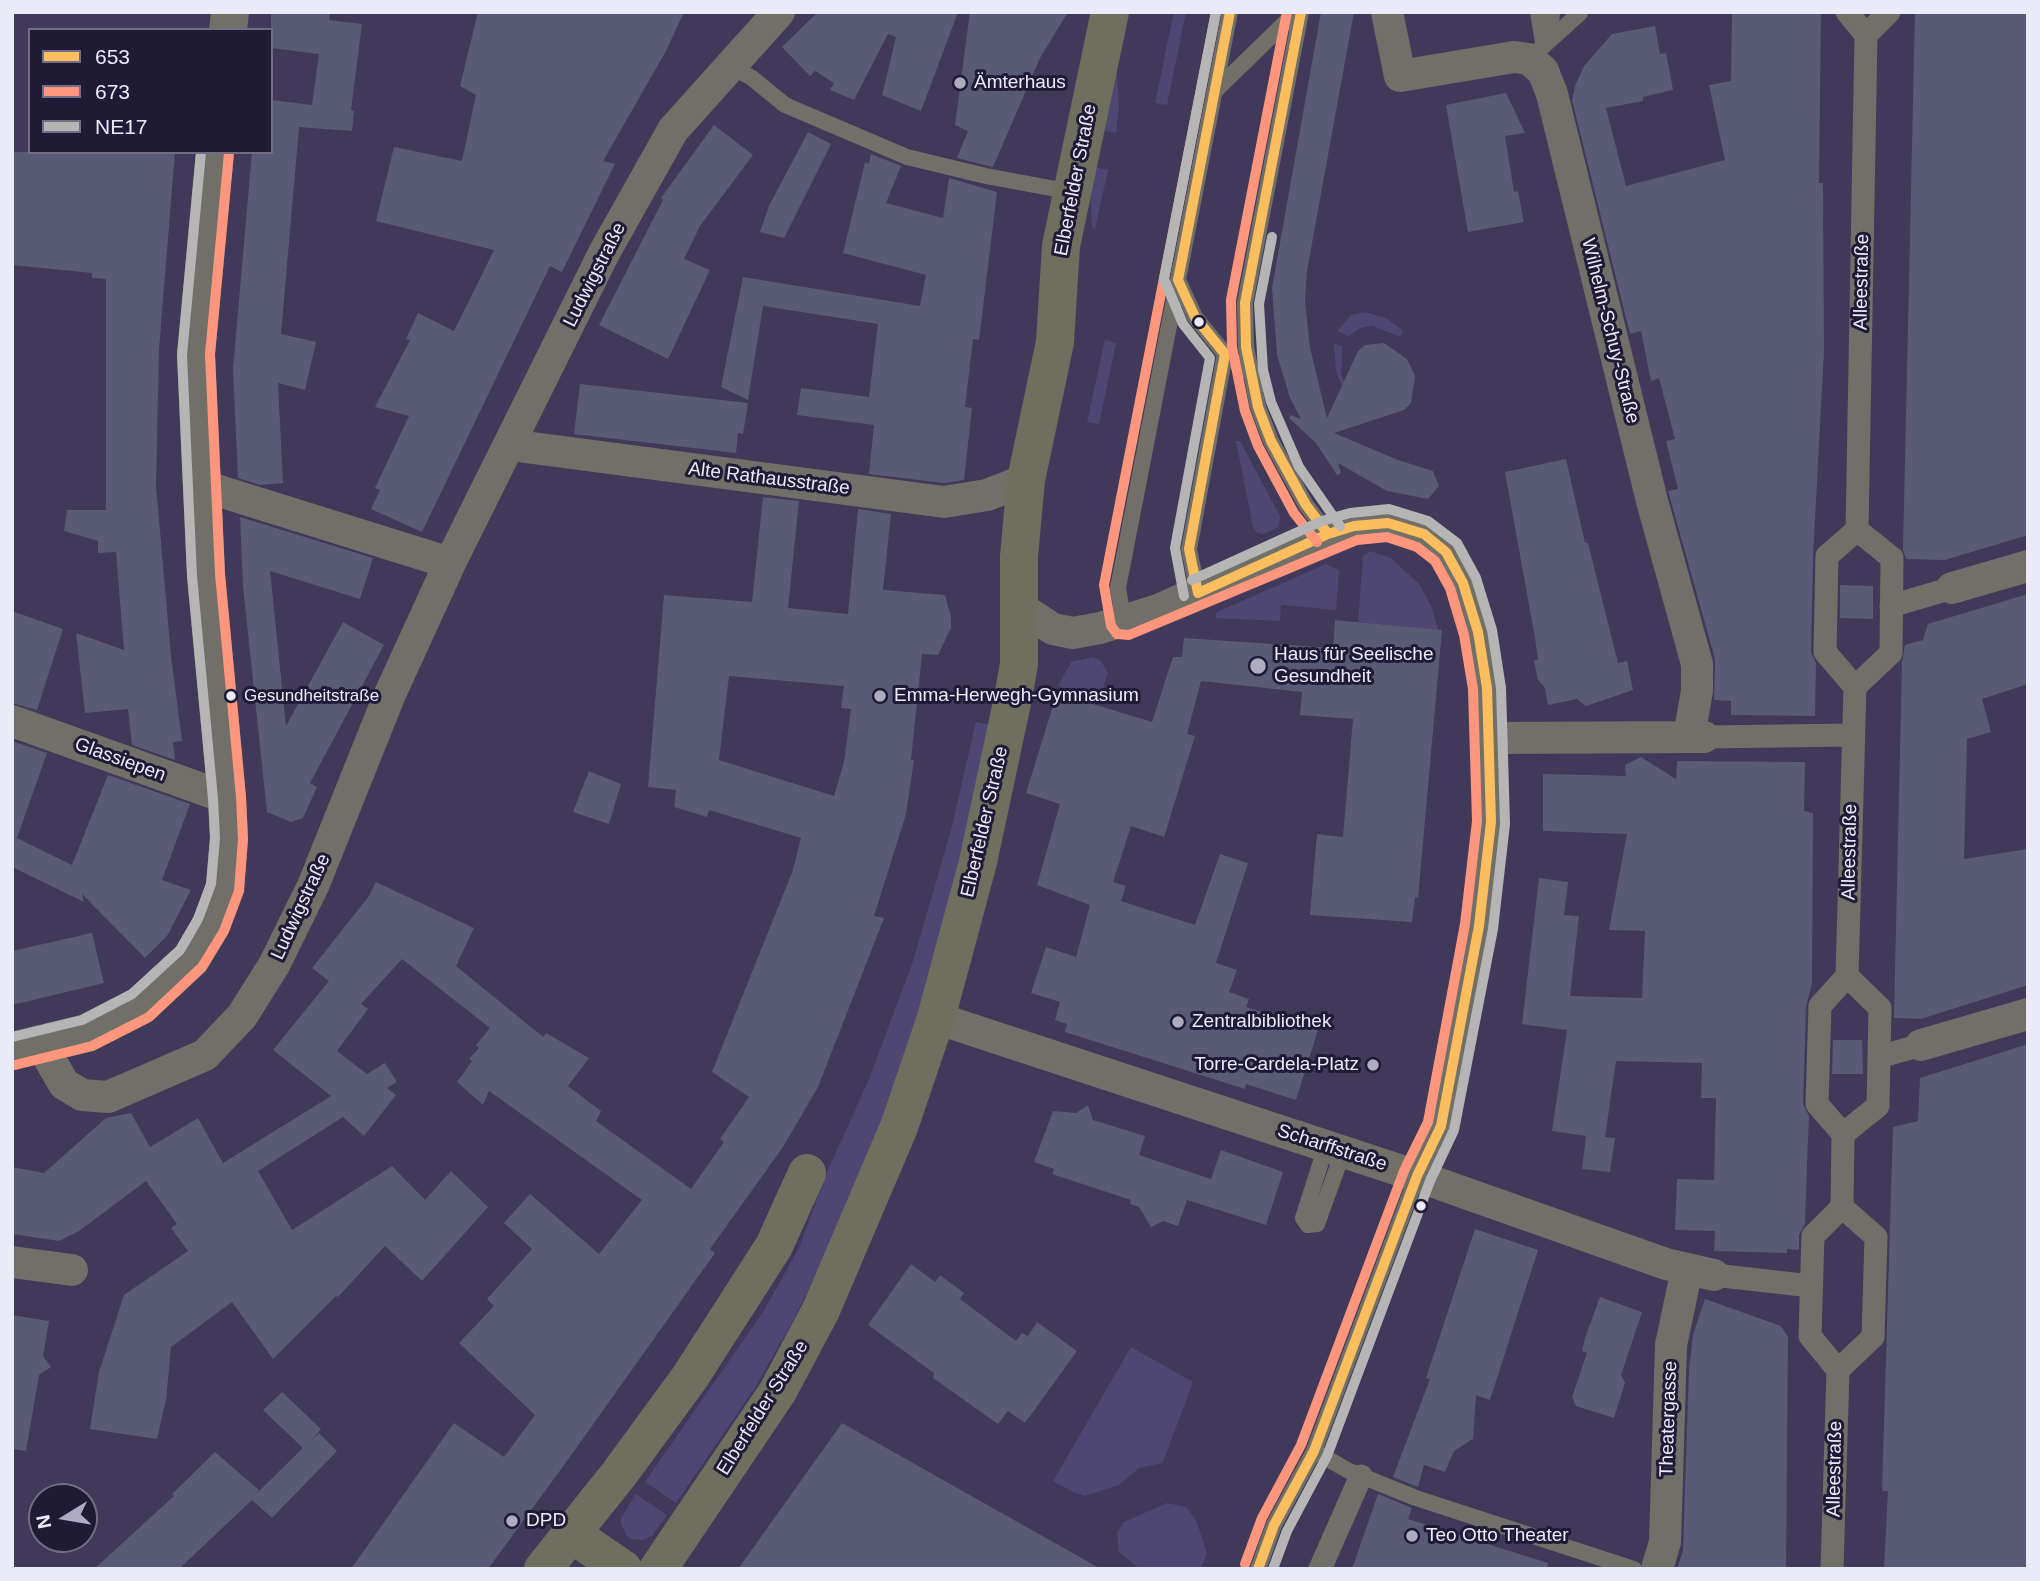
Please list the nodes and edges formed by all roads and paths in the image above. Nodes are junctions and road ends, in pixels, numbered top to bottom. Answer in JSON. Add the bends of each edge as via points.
{"nodes":[{"id":1,"x":779,"y":12,"type":"edge"},
{"id":2,"x":1110,"y":12,"type":"edge"},
{"id":3,"x":1230,"y":12,"type":"edge"},
{"id":4,"x":1298,"y":12,"type":"edge"},
{"id":5,"x":1387,"y":12,"type":"edge"},
{"id":6,"x":1538,"y":12,"type":"edge"},
{"id":7,"x":1552,"y":12,"type":"edge"},
{"id":8,"x":1847,"y":12,"type":"edge"},
{"id":9,"x":1889,"y":12,"type":"edge"},
{"id":10,"x":1580,"y":13,"type":"edge"},
{"id":11,"x":1866,"y":35,"type":"junction"},
{"id":12,"x":1536,"y":51,"type":"junction"},
{"id":13,"x":729,"y":65,"type":"junction"},
{"id":14,"x":1215,"y":91,"type":"junction"},
{"id":15,"x":215,"y":154,"type":"edge"},
{"id":16,"x":1072,"y":192,"type":"junction"},
{"id":17,"x":1178,"y":280,"type":"junction"},
{"id":18,"x":1224,"y":354,"type":"junction"},
{"id":19,"x":1249,"y":372,"type":"junction"},
{"id":20,"x":510,"y":444,"type":"junction"},
{"id":21,"x":1026,"y":480,"type":"junction"},
{"id":22,"x":200,"y":485,"type":"junction"},
{"id":23,"x":1857,"y":530,"type":"junction"},
{"id":24,"x":1328,"y":534,"type":"junction"},
{"id":25,"x":450,"y":563,"type":"junction"},
{"id":26,"x":2028,"y":566,"type":"edge"},
{"id":27,"x":1952,"y":588,"type":"joint"},
{"id":28,"x":1198,"y":593,"type":"junction"},
{"id":29,"x":1891,"y":606,"type":"junction"},
{"id":30,"x":1019,"y":607,"type":"junction"},
{"id":31,"x":1124,"y":622,"type":"junction"},
{"id":32,"x":1855,"y":687,"type":"junction"},
{"id":33,"x":12,"y":721,"type":"edge"},
{"id":34,"x":1853,"y":735,"type":"junction"},
{"id":35,"x":1696,"y":736,"type":"junction"},
{"id":36,"x":1489,"y":737,"type":"junction"},
{"id":37,"x":227,"y":798,"type":"junction"},
{"id":38,"x":1847,"y":976,"type":"junction"},
{"id":39,"x":2028,"y":1014,"type":"edge"},
{"id":40,"x":936,"y":1018,"type":"junction"},
{"id":41,"x":1921,"y":1045,"type":"joint"},
{"id":42,"x":27,"y":1048,"type":"edge"},
{"id":43,"x":1879,"y":1057,"type":"junction"},
{"id":44,"x":1843,"y":1134,"type":"junction"},
{"id":45,"x":807,"y":1173,"type":"dead end"},
{"id":46,"x":1417,"y":1176,"type":"junction"},
{"id":47,"x":1842,"y":1207,"type":"junction"},
{"id":48,"x":12,"y":1262,"type":"edge"},
{"id":49,"x":72,"y":1269,"type":"dead end"},
{"id":50,"x":1700,"y":1272,"type":"junction"},
{"id":51,"x":1811,"y":1286,"type":"junction"},
{"id":52,"x":1838,"y":1370,"type":"junction"},
{"id":53,"x":1314,"y":1451,"type":"junction"},
{"id":54,"x":1361,"y":1476,"type":"junction"},
{"id":55,"x":570,"y":1533,"type":"junction"},
{"id":56,"x":543,"y":1569,"type":"edge"},
{"id":57,"x":623,"y":1569,"type":"edge"},
{"id":58,"x":658,"y":1569,"type":"edge"},
{"id":59,"x":1258,"y":1569,"type":"edge"},
{"id":60,"x":1320,"y":1569,"type":"edge"},
{"id":61,"x":1634,"y":1569,"type":"edge"},
{"id":62,"x":1657,"y":1569,"type":"edge"},
{"id":63,"x":1832,"y":1569,"type":"edge"}],
"edges":[{"from":1,"to":13,"type":"street","name":"Ludwigstraße"},
{"from":2,"to":16,"type":"main road","name":"Elberfelder Straße"},
{"from":3,"to":14,"type":"lane"},
{"from":4,"to":14,"type":"lane"},
{"from":4,"to":19,"type":"lane","via":[[1245,303]]},
{"from":5,"to":12,"type":"street","via":[[1400,76]]},
{"from":6,"to":12,"type":"lane"},
{"from":7,"to":12,"type":"lane","via":[[1551,24]]},
{"from":8,"to":11,"type":"street"},
{"from":9,"to":11,"type":"street"},
{"from":10,"to":12,"type":"lane"},
{"from":11,"to":23,"type":"street","name":"Alleestraße"},
{"from":12,"to":35,"type":"street","name":"Wilhelm-Schuy-Straße","via":[[1552,94],[1696,664]]},
{"from":13,"to":16,"type":"lane","via":[[785,105],[907,157]]},
{"from":13,"to":20,"type":"street","name":"Ludwigstraße","via":[[673,130],[604,253]]},
{"from":14,"to":17,"type":"lane"},
{"from":15,"to":22,"type":"street","via":[[196,355]]},
{"from":16,"to":21,"type":"main road","name":"Elberfelder Straße","via":[[1060,246],[1055,342]]},
{"from":17,"to":18,"type":"lane","via":[[1195,317]]},
{"from":17,"to":31,"type":"lane","via":[[1118,588]]},
{"from":18,"to":19,"type":"lane"},
{"from":18,"to":28,"type":"lane","via":[[1189,548]]},
{"from":19,"to":24,"type":"lane","via":[[1276,452]]},
{"from":20,"to":21,"type":"street","name":"Alte Rathausstraße","via":[[944,502],[987,495]]},
{"from":20,"to":25,"type":"street","name":"Ludwigstraße"},
{"from":21,"to":30,"type":"main road","name":"Elberfelder Straße"},
{"from":22,"to":25,"type":"street"},
{"from":22,"to":37,"type":"street"},
{"from":23,"to":29,"type":"street","via":[[1892,558]]},
{"from":23,"to":32,"type":"street","via":[[1827,556],[1825,652]]},
{"from":24,"to":28,"type":"street"},
{"from":24,"to":36,"type":"street","via":[[1388,523],[1424,534],[1446,552],[1463,583],[1478,632]]},
{"from":25,"to":42,"type":"street","name":"Ludwigstraße","via":[[390,694],[313,886],[274,965],[242,1016],[205,1055],[108,1097],[82,1095]]},
{"from":26,"to":27,"type":"street"},
{"from":27,"to":29,"type":"street"},
{"from":28,"to":31,"type":"street"},
{"from":29,"to":32,"type":"street","via":[[1891,653]]},
{"from":30,"to":31,"type":"street","via":[[1053,629],[1073,633]]},
{"from":30,"to":40,"type":"main road","name":"Elberfelder Straße","via":[[1019,664],[1013,698],[978,862]]},
{"from":32,"to":34,"type":"street","name":"Alleestraße"},
{"from":33,"to":37,"type":"street","name":"Glassiepen"},
{"from":34,"to":35,"type":"street"},
{"from":34,"to":38,"type":"street","name":"Alleestraße"},
{"from":35,"to":36,"type":"street"},
{"from":36,"to":46,"type":"street","via":[[1491,822],[1479,926],[1441,1126]]},
{"from":37,"to":42,"type":"street","via":[[225,887],[191,960],[140,1006],[87,1033]]},
{"from":38,"to":43,"type":"street","via":[[1880,1008]]},
{"from":38,"to":44,"type":"street","via":[[1820,1006],[1817,1104]]},
{"from":39,"to":41,"type":"street"},
{"from":40,"to":46,"type":"street","name":"Scharffstraße"},
{"from":40,"to":58,"type":"main road","name":"Elberfelder Straße","via":[[899,1127],[816,1321],[778,1391]]},
{"from":41,"to":43,"type":"street"},
{"from":43,"to":44,"type":"street","via":[[1878,1106]]},
{"from":44,"to":47,"type":"street"},
{"from":45,"to":55,"type":"main road","via":[[774,1246],[705,1354],[619,1474]]},
{"from":46,"to":50,"type":"street","name":"Scharffstraße"},
{"from":46,"to":53,"type":"lane"},
{"from":47,"to":51,"type":"street","via":[[1813,1236]]},
{"from":47,"to":52,"type":"street","via":[[1875,1237],[1875,1262],[1873,1337]]},
{"from":48,"to":49,"type":"street"},
{"from":50,"to":51,"type":"street","name":"Scharffstraße"},
{"from":50,"to":62,"type":"street","name":"Theatergasse","via":[[1671,1345],[1665,1542]]},
{"from":51,"to":52,"type":"street","via":[[1810,1336]]},
{"from":52,"to":63,"type":"street","name":"Alleestraße"},
{"from":53,"to":54,"type":"lane"},
{"from":53,"to":59,"type":"lane","via":[[1274,1525]]},
{"from":54,"to":60,"type":"street"},
{"from":54,"to":61,"type":"lane"},
{"from":55,"to":56,"type":"main road"},
{"from":55,"to":57,"type":"main road"}]}
